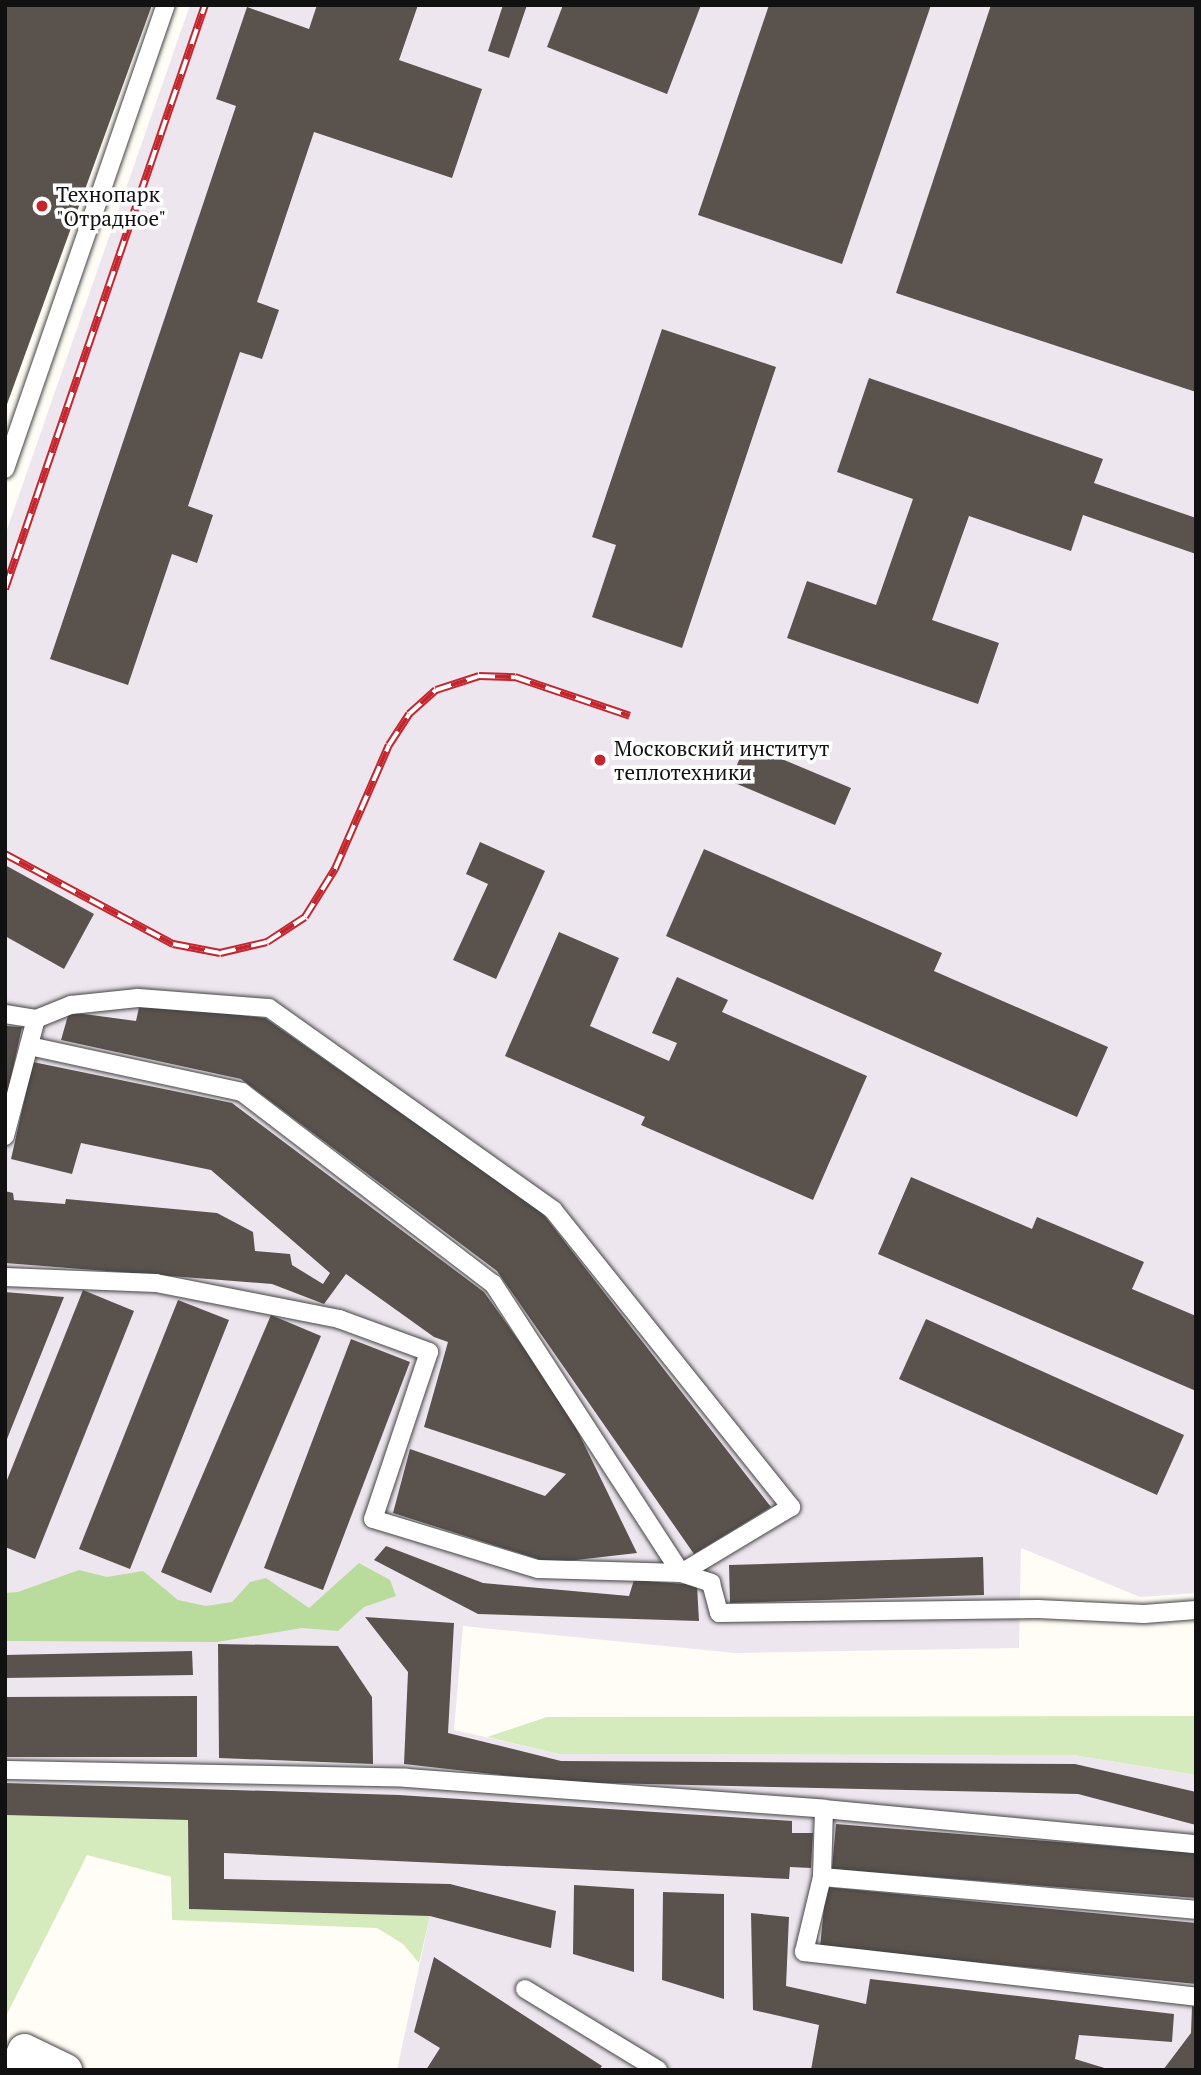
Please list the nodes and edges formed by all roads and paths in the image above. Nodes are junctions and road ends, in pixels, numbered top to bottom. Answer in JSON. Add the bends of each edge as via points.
{"nodes":[{"id":1,"x":166,"y":5,"type":"edge"},
{"id":2,"x":5,"y":468,"type":"edge"},
{"id":3,"x":5,"y":1014,"type":"edge"},
{"id":4,"x":36,"y":1019,"type":"junction"},
{"id":5,"x":29,"y":1046,"type":"junction"},
{"id":6,"x":5,"y":1136,"type":"edge"},
{"id":7,"x":5,"y":1277,"type":"edge"},
{"id":8,"x":681,"y":1573,"type":"junction"},
{"id":9,"x":1196,"y":1610,"type":"edge"},
{"id":10,"x":5,"y":1770,"type":"edge"},
{"id":11,"x":824,"y":1809,"type":"junction"},
{"id":12,"x":1196,"y":1844,"type":"edge"},
{"id":13,"x":822,"y":1877,"type":"junction"},
{"id":14,"x":1196,"y":1910,"type":"edge"},
{"id":15,"x":525,"y":1989,"type":"dead end"},
{"id":16,"x":1196,"y":1997,"type":"edge"},
{"id":17,"x":14,"y":2070,"type":"edge"},
{"id":18,"x":65,"y":2070,"type":"edge"},
{"id":19,"x":659,"y":2070,"type":"edge"}],
"edges":[{"from":1,"to":2,"type":"lane"},
{"from":3,"to":4,"type":"lane"},
{"from":4,"to":5,"type":"lane"},
{"from":4,"to":8,"type":"lane","via":[[71,1005],[138,998],[269,1008],[553,1210],[791,1507]]},
{"from":5,"to":6,"type":"lane"},
{"from":5,"to":8,"type":"lane","via":[[242,1092],[493,1284]]},
{"from":7,"to":8,"type":"lane","via":[[156,1283],[339,1319],[429,1352],[373,1519],[538,1569]]},
{"from":8,"to":9,"type":"lane","via":[[711,1583],[719,1613],[1038,1609],[1144,1614]]},
{"from":10,"to":11,"type":"lane","via":[[406,1778]]},
{"from":11,"to":12,"type":"lane"},
{"from":11,"to":13,"type":"lane"},
{"from":13,"to":14,"type":"lane"},
{"from":13,"to":16,"type":"lane","via":[[804,1952]]},
{"from":15,"to":19,"type":"lane"},
{"from":17,"to":18,"type":"street","via":[[24,2050]]}]}
